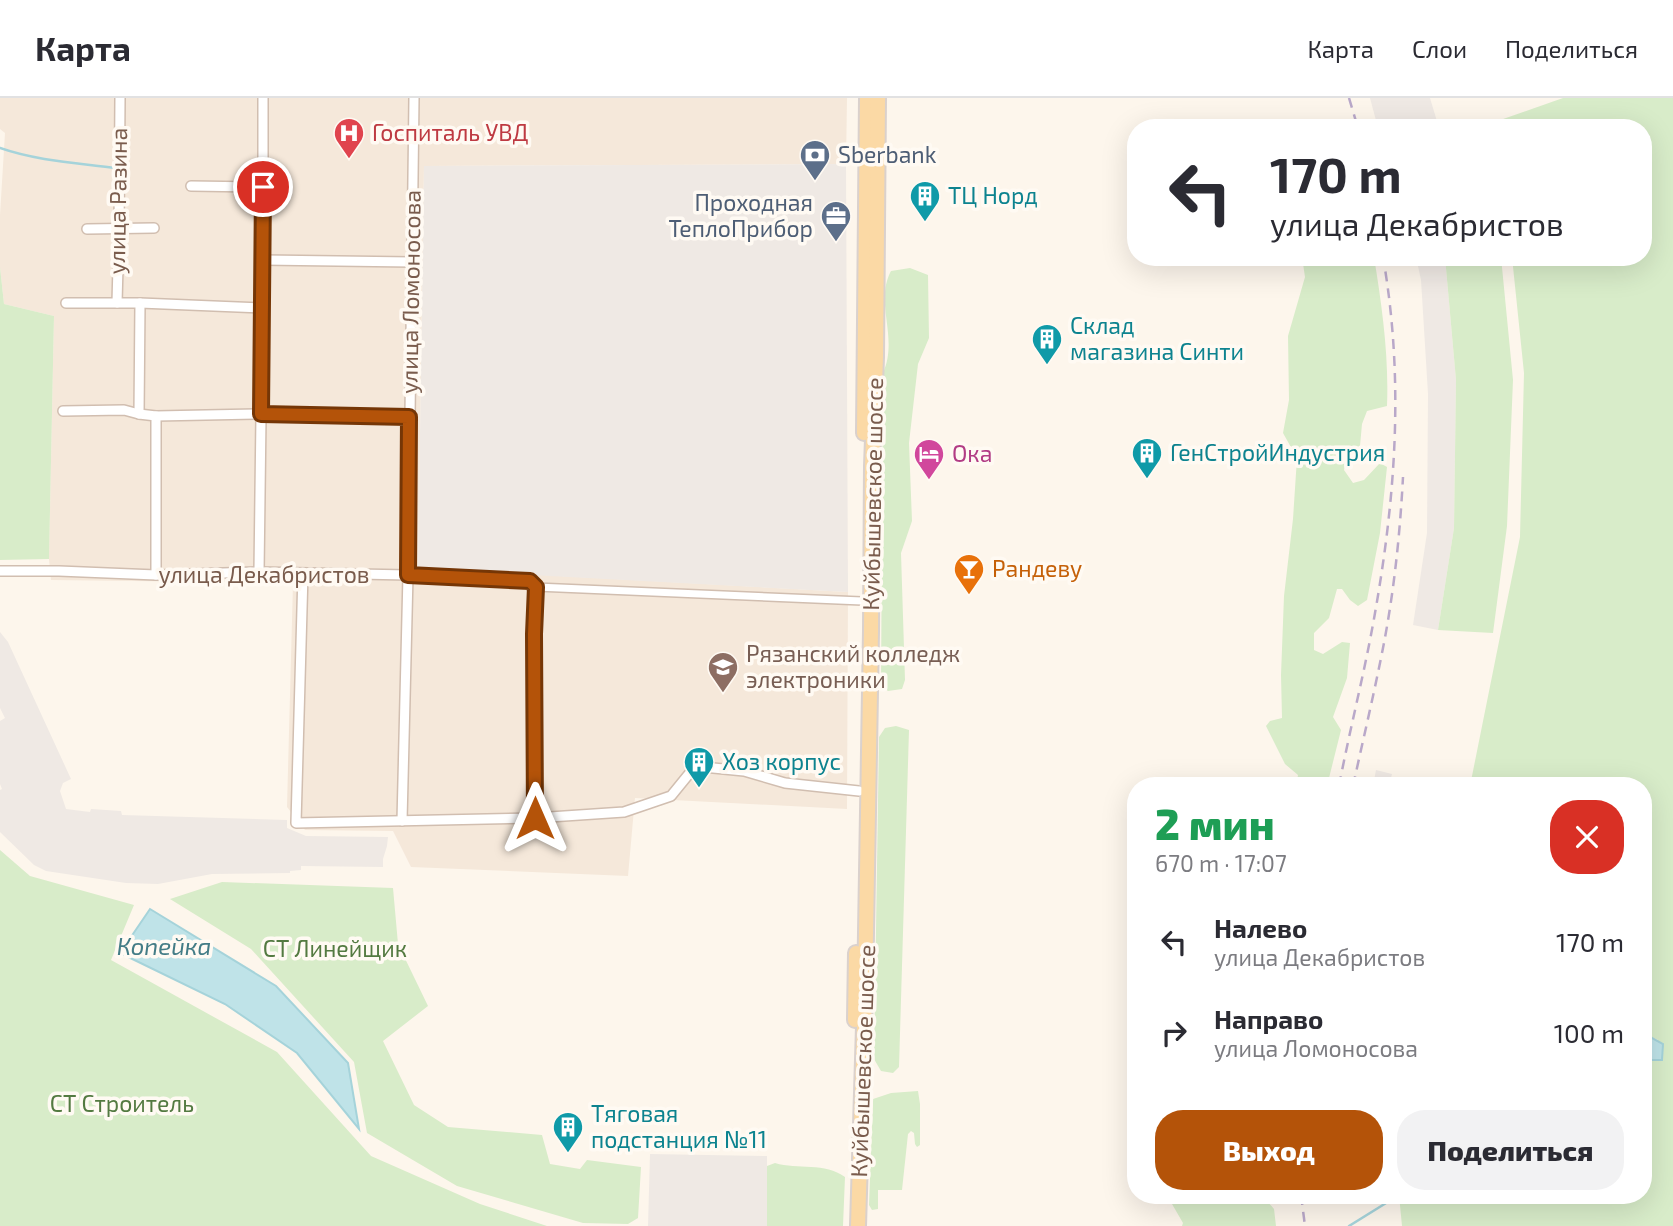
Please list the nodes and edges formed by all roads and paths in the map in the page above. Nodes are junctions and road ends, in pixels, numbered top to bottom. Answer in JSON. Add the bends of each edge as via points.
{"nodes":[{"id":1,"x":120,"y":98,"type":"edge"},
{"id":2,"x":263,"y":98,"type":"edge"},
{"id":3,"x":414,"y":98,"type":"edge"},
{"id":4,"x":867,"y":98,"type":"edge"},
{"id":5,"x":878,"y":98,"type":"edge"},
{"id":6,"x":191,"y":186,"type":"dead end"},
{"id":7,"x":263,"y":187,"type":"junction"},
{"id":8,"x":154,"y":228,"type":"dead end"},
{"id":9,"x":87,"y":229,"type":"dead end"},
{"id":10,"x":119,"y":229,"type":"junction"},
{"id":11,"x":263,"y":260,"type":"junction"},
{"id":12,"x":412,"y":262,"type":"junction"},
{"id":13,"x":66,"y":303,"type":"dead end"},
{"id":14,"x":117,"y":303,"type":"junction"},
{"id":15,"x":139,"y":303,"type":"junction"},
{"id":16,"x":262,"y":308,"type":"junction"},
{"id":17,"x":63,"y":411,"type":"dead end"},
{"id":18,"x":139,"y":414,"type":"junction"},
{"id":19,"x":261,"y":414,"type":"junction"},
{"id":20,"x":156,"y":416,"type":"junction"},
{"id":21,"x":409,"y":417,"type":"junction"},
{"id":22,"x":0,"y":571,"type":"edge"},
{"id":23,"x":259,"y":572,"type":"junction"},
{"id":24,"x":303,"y":573,"type":"junction"},
{"id":25,"x":156,"y":575,"type":"junction"},
{"id":26,"x":408,"y":575,"type":"junction"},
{"id":27,"x":536,"y":587,"type":"junction"},
{"id":28,"x":862,"y":601,"type":"junction"},
{"id":29,"x":859,"y":791,"type":"junction"},
{"id":30,"x":535,"y":818,"type":"junction"},
{"id":31,"x":402,"y":821,"type":"junction"},
{"id":32,"x":848,"y":1226,"type":"edge"},
{"id":33,"x":858,"y":1226,"type":"edge"}],
"edges":[{"from":1,"to":10,"type":"street","name":"улица Разина"},
{"from":2,"to":7,"type":"street"},
{"from":3,"to":12,"type":"street","name":"улица Ломоносова"},
{"from":4,"to":28,"type":"main road","name":"Куйбышевское шоссе"},
{"from":5,"to":33,"type":"main road","name":"Куйбышевское шоссе"},
{"from":6,"to":7,"type":"street"},
{"from":7,"to":11,"type":"street"},
{"from":8,"to":10,"type":"street"},
{"from":9,"to":10,"type":"street"},
{"from":10,"to":14,"type":"street","name":"улица Разина"},
{"from":11,"to":12,"type":"street"},
{"from":11,"to":16,"type":"street"},
{"from":12,"to":21,"type":"street","name":"улица Ломоносова"},
{"from":13,"to":14,"type":"street"},
{"from":14,"to":15,"type":"street"},
{"from":15,"to":16,"type":"street"},
{"from":15,"to":18,"type":"street"},
{"from":16,"to":19,"type":"street"},
{"from":17,"to":18,"type":"street"},
{"from":18,"to":20,"type":"street"},
{"from":19,"to":20,"type":"street"},
{"from":19,"to":21,"type":"street"},
{"from":19,"to":23,"type":"street"},
{"from":20,"to":25,"type":"street"},
{"from":21,"to":26,"type":"street","name":"улица Ломоносова"},
{"from":22,"to":25,"type":"street","name":"улица Декабристов"},
{"from":23,"to":24,"type":"street","name":"улица Декабристов"},
{"from":23,"to":25,"type":"street","name":"улица Декабристов"},
{"from":24,"to":26,"type":"street","name":"улица Декабристов"},
{"from":24,"to":31,"type":"street","via":[[296,823]]},
{"from":26,"to":27,"type":"street","name":"улица Декабристов","via":[[530,581]]},
{"from":26,"to":31,"type":"street","name":"улица Ломоносова"},
{"from":27,"to":28,"type":"street","name":"улица Декабристов"},
{"from":27,"to":30,"type":"street"},
{"from":28,"to":29,"type":"main road","name":"Куйбышевское шоссе"},
{"from":29,"to":30,"type":"street","via":[[785,783],[704,766],[693,769],[671,796],[624,813]]},
{"from":29,"to":32,"type":"main road","name":"Куйбышевское шоссе"},
{"from":30,"to":31,"type":"street"}]}
